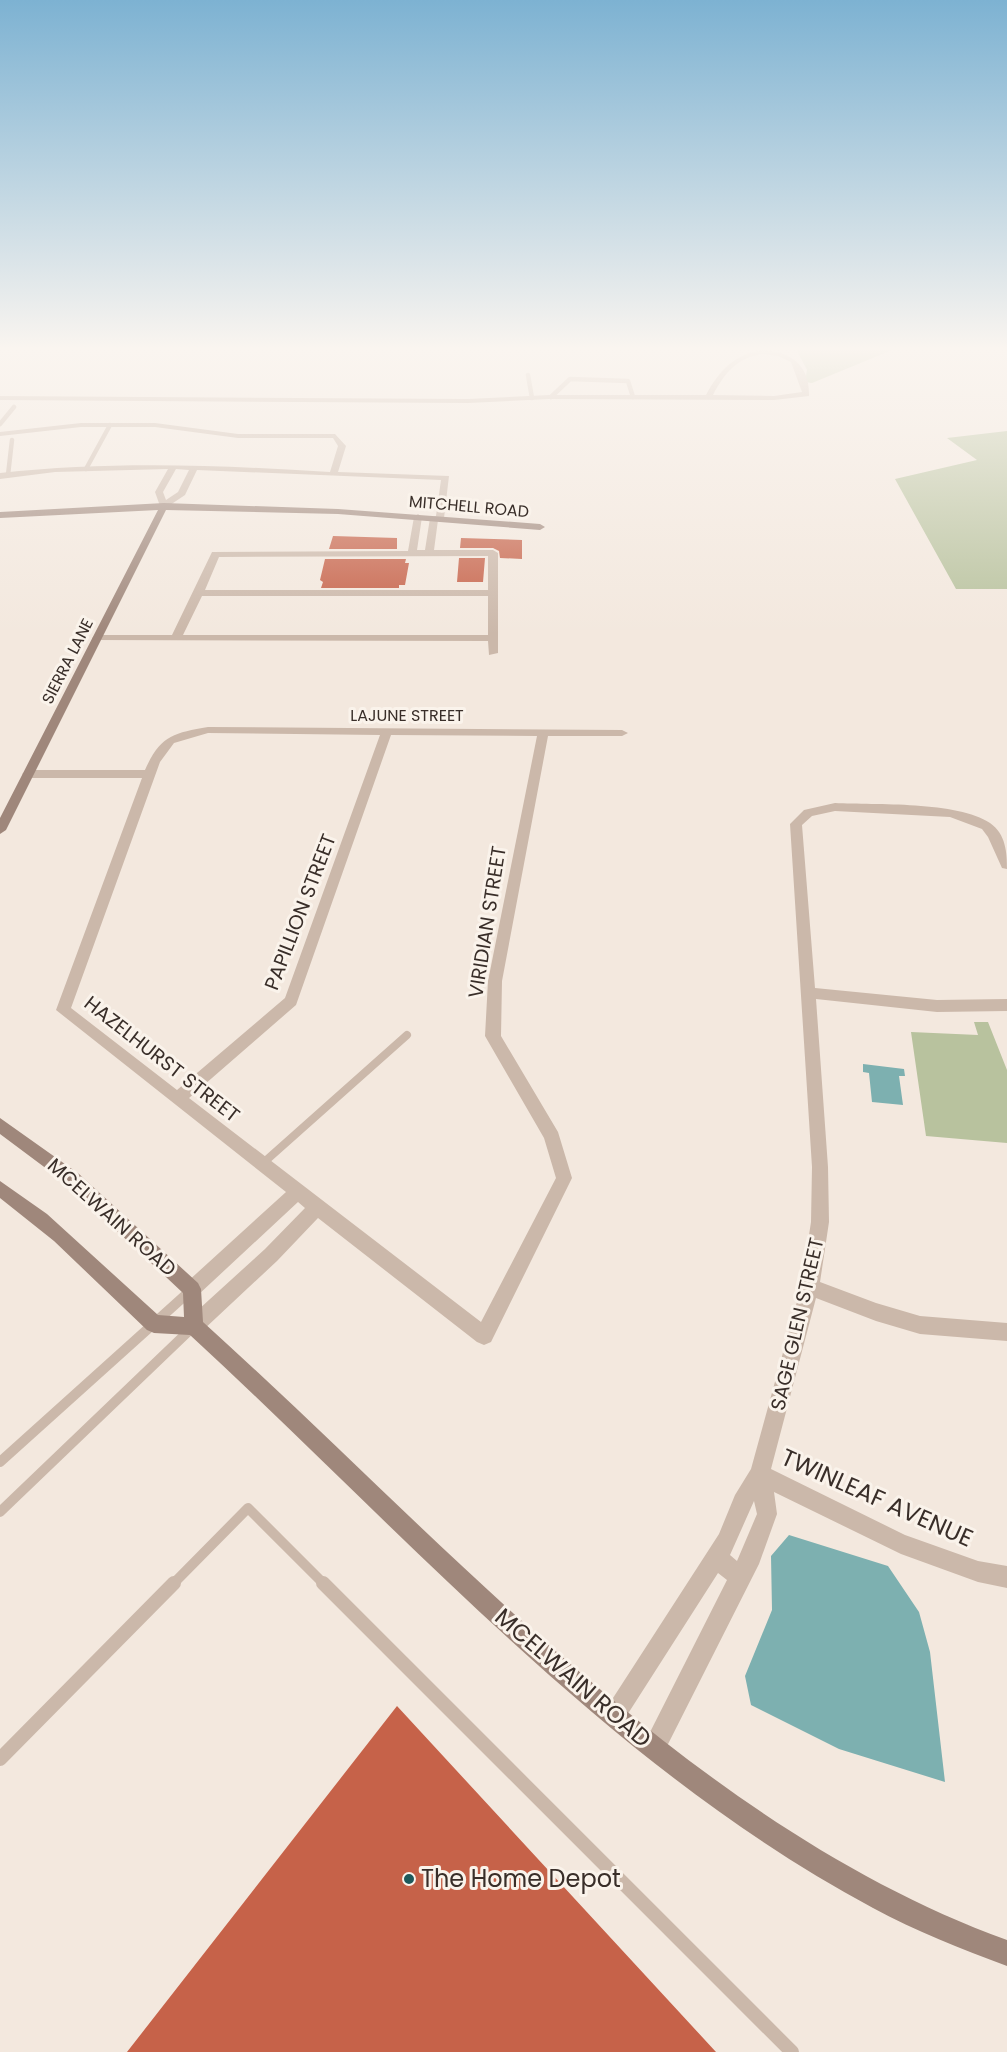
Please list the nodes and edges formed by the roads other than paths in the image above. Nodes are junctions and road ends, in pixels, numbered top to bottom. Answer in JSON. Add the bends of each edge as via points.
{"nodes":[{"id":1,"x":11,"y":443,"type":"edge"},
{"id":2,"x":100,"y":443,"type":"edge"},
{"id":3,"x":340,"y":443,"type":"edge"},
{"id":4,"x":172,"y":468,"type":"junction"},
{"id":5,"x":194,"y":468,"type":"junction"},
{"id":6,"x":86,"y":469,"type":"junction"},
{"id":7,"x":333,"y":474,"type":"junction"},
{"id":8,"x":4,"y":476,"type":"edge"},
{"id":9,"x":164,"y":506,"type":"junction"},
{"id":10,"x":0,"y":515,"type":"edge"},
{"id":11,"x":418,"y":517,"type":"junction"},
{"id":12,"x":437,"y":518,"type":"junction"},
{"id":13,"x":540,"y":527,"type":"dead end"},
{"id":14,"x":412,"y":554,"type":"junction"},
{"id":15,"x":429,"y":554,"type":"junction"},
{"id":16,"x":199,"y":593,"type":"junction"},
{"id":17,"x":492,"y":593,"type":"junction"},
{"id":18,"x":97,"y":638,"type":"junction"},
{"id":19,"x":176,"y":638,"type":"junction"},
{"id":20,"x":493,"y":638,"type":"junction"},
{"id":21,"x":493,"y":653,"type":"dead end"},
{"id":22,"x":387,"y":731,"type":"junction"},
{"id":23,"x":543,"y":732,"type":"junction"},
{"id":24,"x":622,"y":732,"type":"dead end"},
{"id":25,"x":192,"y":733,"type":"joint"},
{"id":26,"x":28,"y":774,"type":"junction"},
{"id":27,"x":149,"y":774,"type":"junction"},
{"id":28,"x":0,"y":829,"type":"edge"},
{"id":29,"x":1007,"y":865,"type":"edge"},
{"id":30,"x":809,"y":993,"type":"junction"},
{"id":31,"x":1007,"y":1005,"type":"edge"},
{"id":32,"x":407,"y":1035,"type":"dead end"},
{"id":33,"x":177,"y":1099,"type":"junction"},
{"id":34,"x":0,"y":1125,"type":"edge"},
{"id":35,"x":262,"y":1164,"type":"junction"},
{"id":36,"x":0,"y":1188,"type":"edge"},
{"id":37,"x":298,"y":1192,"type":"junction"},
{"id":38,"x":317,"y":1207,"type":"junction"},
{"id":39,"x":199,"y":1284,"type":"junction"},
{"id":40,"x":810,"y":1287,"type":"junction"},
{"id":41,"x":153,"y":1324,"type":"junction"},
{"id":42,"x":194,"y":1326,"type":"junction"},
{"id":43,"x":1007,"y":1332,"type":"edge"},
{"id":44,"x":484,"y":1336,"type":"joint"},
{"id":45,"x":0,"y":1462,"type":"edge"},
{"id":46,"x":760,"y":1474,"type":"junction"},
{"id":47,"x":0,"y":1512,"type":"edge"},
{"id":48,"x":716,"y":1557,"type":"junction"},
{"id":49,"x":1007,"y":1577,"type":"edge"},
{"id":50,"x":741,"y":1578,"type":"junction"},
{"id":51,"x":614,"y":1715,"type":"junction"},
{"id":52,"x":654,"y":1748,"type":"junction"},
{"id":53,"x":0,"y":1759,"type":"edge"},
{"id":54,"x":1004,"y":1956,"type":"edge"},
{"id":55,"x":792,"y":2052,"type":"edge"}],
"edges":[{"from":1,"to":8,"type":"lane"},
{"from":2,"to":6,"type":"lane"},
{"from":3,"to":7,"type":"street"},
{"from":4,"to":5,"type":"street"},
{"from":4,"to":6,"type":"street"},
{"from":4,"to":9,"type":"street","via":[[159,492]]},
{"from":5,"to":7,"type":"street"},
{"from":5,"to":9,"type":"street","via":[[182,493]]},
{"from":6,"to":8,"type":"street"},
{"from":7,"to":12,"type":"street","via":[[446,478]]},
{"from":9,"to":10,"type":"street","name":"MITCHELL ROAD"},
{"from":9,"to":11,"type":"street","name":"MITCHELL ROAD"},
{"from":9,"to":18,"type":"street","name":"SIERRA LANE"},
{"from":11,"to":12,"type":"street","name":"MITCHELL ROAD"},
{"from":11,"to":14,"type":"street"},
{"from":12,"to":13,"type":"street","name":"MITCHELL ROAD"},
{"from":12,"to":15,"type":"street"},
{"from":14,"to":15,"type":"street"},
{"from":14,"to":16,"type":"street","via":[[215,554]]},
{"from":15,"to":17,"type":"street","via":[[493,554]]},
{"from":16,"to":17,"type":"street"},
{"from":16,"to":19,"type":"street"},
{"from":17,"to":20,"type":"street"},
{"from":18,"to":19,"type":"street"},
{"from":18,"to":26,"type":"street","name":"SIERRA LANE"},
{"from":19,"to":20,"type":"street"},
{"from":20,"to":21,"type":"street"},
{"from":22,"to":23,"type":"street","name":"LAJUNE STREET"},
{"from":22,"to":25,"type":"street","name":"LAJUNE STREET"},
{"from":22,"to":33,"type":"street","name":"PAPILLION STREET","via":[[291,1001]]},
{"from":23,"to":24,"type":"street","name":"LAJUNE STREET"},
{"from":23,"to":44,"type":"street","name":"VIRIDIAN STREET","via":[[495,981],[493,1036],[552,1137],[564,1178]]},
{"from":25,"to":27,"type":"street","name":"HAZELHURST STREET","via":[[176,736],[159,750]]},
{"from":26,"to":27,"type":"street"},
{"from":26,"to":28,"type":"street","name":"SIERRA LANE"},
{"from":27,"to":33,"type":"street","name":"HAZELHURST STREET","via":[[63,1010]]},
{"from":29,"to":30,"type":"street","name":"SAGE GLEN STREET","via":[[986,826],[952,813],[835,807],[808,813],[796,824]]},
{"from":30,"to":31,"type":"street","via":[[937,1006]]},
{"from":30,"to":40,"type":"street","name":"SAGE GLEN STREET","via":[[820,1200]]},
{"from":32,"to":35,"type":"lane"},
{"from":33,"to":35,"type":"street","name":"HAZELHURST STREET"},
{"from":34,"to":39,"type":"street","name":"MCELWAIN ROAD","via":[[73,1179]]},
{"from":35,"to":37,"type":"street","name":"HAZELHURST STREET"},
{"from":36,"to":41,"type":"street","via":[[62,1237]]},
{"from":37,"to":38,"type":"street","name":"HAZELHURST STREET"},
{"from":37,"to":39,"type":"street"},
{"from":38,"to":42,"type":"street"},
{"from":38,"to":44,"type":"street","name":"HAZELHURST STREET"},
{"from":39,"to":41,"type":"lane"},
{"from":39,"to":42,"type":"street","name":"MCELWAIN ROAD"},
{"from":40,"to":43,"type":"street","via":[[920,1325]]},
{"from":40,"to":46,"type":"street","name":"SAGE GLEN STREET"},
{"from":41,"to":42,"type":"street"},
{"from":41,"to":45,"type":"lane"},
{"from":42,"to":47,"type":"lane"},
{"from":42,"to":51,"type":"street","name":"MCELWAIN ROAD","via":[[483,1600]]},
{"from":46,"to":48,"type":"street","name":"SAGE GLEN STREET"},
{"from":46,"to":49,"type":"street","name":"TWINLEAF AVENUE","via":[[922,1552],[991,1576]]},
{"from":46,"to":50,"type":"street","name":"SAGE GLEN STREET","via":[[767,1514]]},
{"from":48,"to":50,"type":"street"},
{"from":48,"to":51,"type":"street","name":"SAGE GLEN STREET"},
{"from":50,"to":52,"type":"street","name":"SAGE GLEN STREET"},
{"from":51,"to":52,"type":"street","name":"MCELWAIN ROAD"},
{"from":52,"to":54,"type":"street","name":"MCELWAIN ROAD","via":[[800,1854],[945,1931]]},
{"from":53,"to":55,"type":"lane","via":[[248,1508]]}]}
